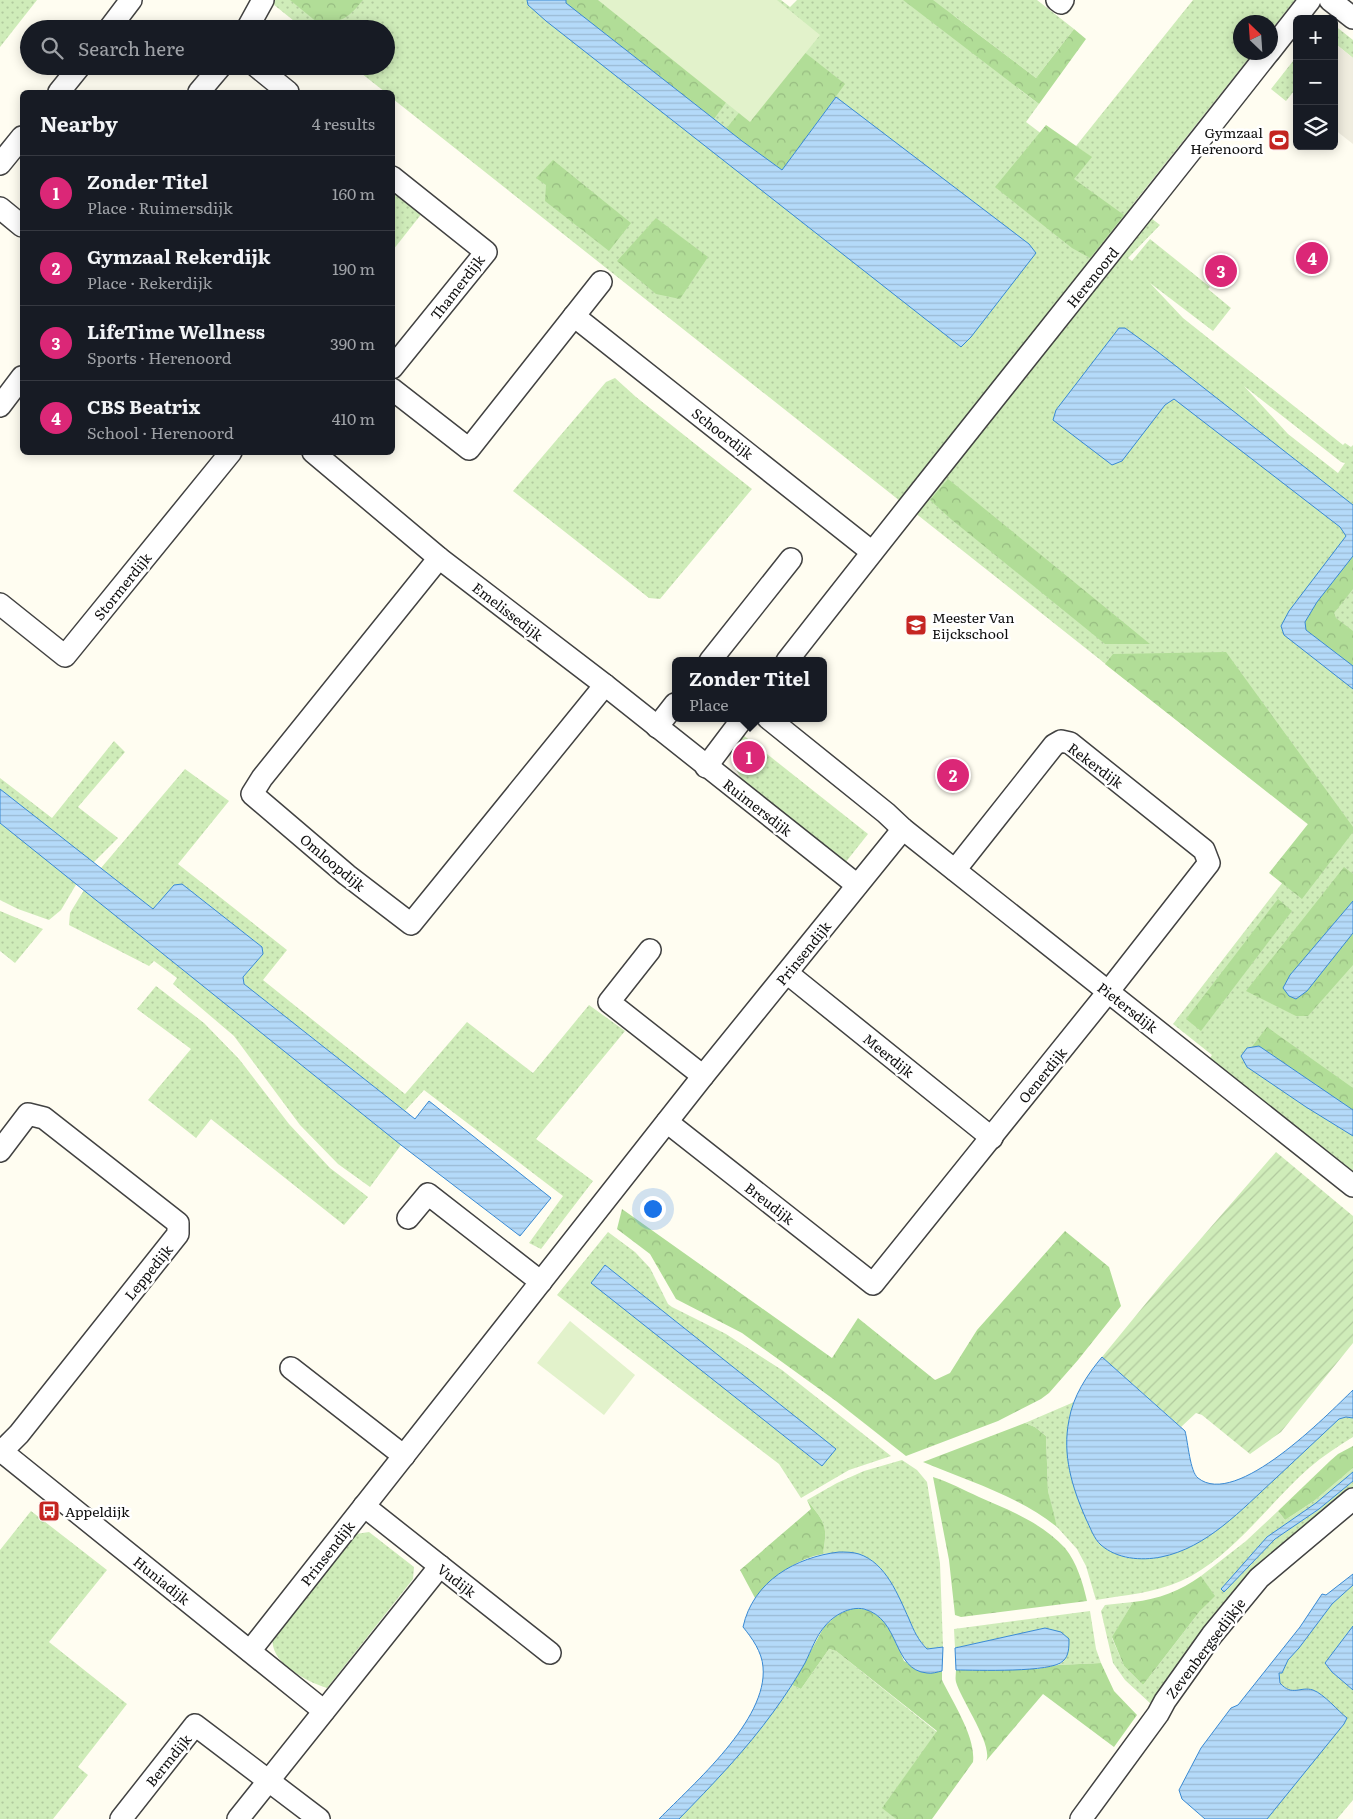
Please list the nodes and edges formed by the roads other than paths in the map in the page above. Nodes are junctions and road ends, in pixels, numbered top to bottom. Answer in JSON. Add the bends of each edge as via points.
{"nodes":[{"id":1,"x":131,"y":0,"type":"edge"},
{"id":2,"x":263,"y":0,"type":"edge"},
{"id":3,"x":1057,"y":0,"type":"edge"},
{"id":4,"x":1063,"y":0,"type":"edge"},
{"id":5,"x":1310,"y":0,"type":"edge"},
{"id":6,"x":1330,"y":0,"type":"edge"},
{"id":7,"x":1353,"y":18,"type":"edge"},
{"id":8,"x":116,"y":20,"type":"edge"},
{"id":9,"x":252,"y":20,"type":"edge"},
{"id":10,"x":1278,"y":42,"type":"edge"},
{"id":11,"x":1264,"y":60,"type":"edge"},
{"id":12,"x":73,"y":75,"type":"edge"},
{"id":13,"x":213,"y":75,"type":"edge"},
{"id":14,"x":267,"y":75,"type":"edge"},
{"id":15,"x":61,"y":90,"type":"edge"},
{"id":16,"x":201,"y":90,"type":"edge"},
{"id":17,"x":286,"y":90,"type":"edge"},
{"id":18,"x":20,"y":139,"type":"edge"},
{"id":19,"x":0,"y":164,"type":"edge"},
{"id":20,"x":395,"y":179,"type":"edge"},
{"id":21,"x":0,"y":208,"type":"edge"},
{"id":22,"x":20,"y":224,"type":"edge"},
{"id":23,"x":601,"y":282,"type":"dead end"},
{"id":24,"x":574,"y":316,"type":"junction"},
{"id":25,"x":395,"y":364,"type":"edge"},
{"id":26,"x":20,"y":380,"type":"edge"},
{"id":27,"x":395,"y":390,"type":"edge"},
{"id":28,"x":0,"y":406,"type":"edge"},
{"id":29,"x":229,"y":455,"type":"edge"},
{"id":30,"x":320,"y":455,"type":"edge"},
{"id":31,"x":872,"y":552,"type":"junction"},
{"id":32,"x":439,"y":558,"type":"junction"},
{"id":33,"x":792,"y":559,"type":"dead end"},
{"id":34,"x":0,"y":604,"type":"edge"},
{"id":35,"x":713,"y":657,"type":"edge"},
{"id":36,"x":790,"y":657,"type":"edge"},
{"id":37,"x":605,"y":685,"type":"junction"},
{"id":38,"x":672,"y":708,"type":"edge"},
{"id":39,"x":739,"y":722,"type":"edge"},
{"id":40,"x":773,"y":722,"type":"edge"},
{"id":41,"x":657,"y":727,"type":"junction"},
{"id":42,"x":706,"y":766,"type":"junction"},
{"id":43,"x":903,"y":829,"type":"junction"},
{"id":44,"x":1209,"y":863,"type":"joint"},
{"id":45,"x":955,"y":870,"type":"junction"},
{"id":46,"x":857,"y":885,"type":"junction"},
{"id":47,"x":650,"y":950,"type":"dead end"},
{"id":48,"x":787,"y":973,"type":"junction"},
{"id":49,"x":1108,"y":992,"type":"junction"},
{"id":50,"x":703,"y":1076,"type":"junction"},
{"id":51,"x":667,"y":1122,"type":"junction"},
{"id":52,"x":992,"y":1138,"type":"junction"},
{"id":53,"x":0,"y":1150,"type":"edge"},
{"id":54,"x":1353,"y":1186,"type":"edge"},
{"id":55,"x":408,"y":1218,"type":"dead end"},
{"id":56,"x":541,"y":1282,"type":"junction"},
{"id":57,"x":872,"y":1284,"type":"joint"},
{"id":58,"x":291,"y":1368,"type":"dead end"},
{"id":59,"x":0,"y":1451,"type":"edge"},
{"id":60,"x":404,"y":1456,"type":"junction"},
{"id":61,"x":1353,"y":1499,"type":"edge"},
{"id":62,"x":364,"y":1506,"type":"junction"},
{"id":63,"x":440,"y":1566,"type":"junction"},
{"id":64,"x":250,"y":1651,"type":"junction"},
{"id":65,"x":550,"y":1653,"type":"dead end"},
{"id":66,"x":324,"y":1711,"type":"junction"},
{"id":67,"x":269,"y":1780,"type":"junction"},
{"id":68,"x":121,"y":1819,"type":"edge"},
{"id":69,"x":238,"y":1819,"type":"edge"},
{"id":70,"x":319,"y":1819,"type":"edge"},
{"id":71,"x":1081,"y":1819,"type":"edge"}],
"edges":[{"from":1,"to":8,"type":"street"},
{"from":2,"to":9,"type":"street"},
{"from":3,"to":4,"type":"street","via":[[1061,3]]},
{"from":5,"to":10,"type":"street","name":"Herenoord"},
{"from":6,"to":7,"type":"street"},
{"from":11,"to":31,"type":"street","name":"Herenoord"},
{"from":12,"to":15,"type":"street"},
{"from":13,"to":16,"type":"street"},
{"from":14,"to":17,"type":"street"},
{"from":18,"to":19,"type":"street"},
{"from":20,"to":25,"type":"street","name":"Thamerdijk","via":[[486,252]]},
{"from":21,"to":22,"type":"street"},
{"from":23,"to":24,"type":"street"},
{"from":24,"to":27,"type":"street","via":[[469,449]]},
{"from":24,"to":31,"type":"street","name":"Schoordijk"},
{"from":26,"to":28,"type":"street"},
{"from":29,"to":34,"type":"street","name":"Stormerdijk","via":[[65,656]]},
{"from":30,"to":32,"type":"street","name":"Emelissedijk"},
{"from":31,"to":36,"type":"street"},
{"from":32,"to":37,"type":"street","name":"Emelissedijk"},
{"from":32,"to":37,"type":"street","name":"Omloopdijk","via":[[252,794],[347,875],[411,924]]},
{"from":33,"to":35,"type":"street"},
{"from":37,"to":41,"type":"street","name":"Emelissedijk"},
{"from":38,"to":41,"type":"street"},
{"from":39,"to":42,"type":"street"},
{"from":40,"to":43,"type":"street"},
{"from":41,"to":42,"type":"street","name":"Emelissedijk"},
{"from":42,"to":46,"type":"street","name":"Ruimersdijk"},
{"from":43,"to":45,"type":"street","name":"Pietersdijk"},
{"from":43,"to":46,"type":"street","name":"Prinsendijk"},
{"from":44,"to":45,"type":"street","name":"Rekerdijk","via":[[1204,850],[1070,743],[1062,741],[1054,745]]},
{"from":44,"to":49,"type":"street","name":"Oenerdijk"},
{"from":45,"to":49,"type":"street","name":"Pietersdijk"},
{"from":46,"to":48,"type":"street","name":"Prinsendijk"},
{"from":47,"to":50,"type":"street","via":[[610,1002]]},
{"from":48,"to":50,"type":"street","name":"Prinsendijk"},
{"from":48,"to":52,"type":"street","name":"Meerdijk"},
{"from":49,"to":52,"type":"street","name":"Oenerdijk"},
{"from":49,"to":54,"type":"street","name":"Pietersdijk"},
{"from":50,"to":51,"type":"street","name":"Prinsendijk"},
{"from":51,"to":56,"type":"street","name":"Prinsendijk"},
{"from":51,"to":57,"type":"street","name":"Breudijk"},
{"from":52,"to":57,"type":"street","name":"Oenerdijk"},
{"from":53,"to":59,"type":"street","name":"Leppedijk","via":[[28,1114],[44,1118],[178,1223],[178,1234],[19,1434]]},
{"from":55,"to":56,"type":"street","via":[[428,1194]]},
{"from":56,"to":60,"type":"street","name":"Prinsendijk"},
{"from":58,"to":60,"type":"street"},
{"from":59,"to":64,"type":"street","name":"Huniadijk"},
{"from":60,"to":62,"type":"street","name":"Prinsendijk"},
{"from":61,"to":71,"type":"street","name":"Zevenbergsedijkje","via":[[1259,1578],[1212,1635]]},
{"from":62,"to":63,"type":"street","name":"Vudijk"},
{"from":62,"to":64,"type":"street","name":"Prinsendijk"},
{"from":63,"to":65,"type":"street","name":"Vudijk"},
{"from":63,"to":66,"type":"street"},
{"from":64,"to":66,"type":"street","name":"Huniadijk"},
{"from":66,"to":67,"type":"street"},
{"from":67,"to":68,"type":"street","name":"Bermdijk","via":[[195,1725]]},
{"from":67,"to":69,"type":"street"},
{"from":67,"to":70,"type":"street"}]}
